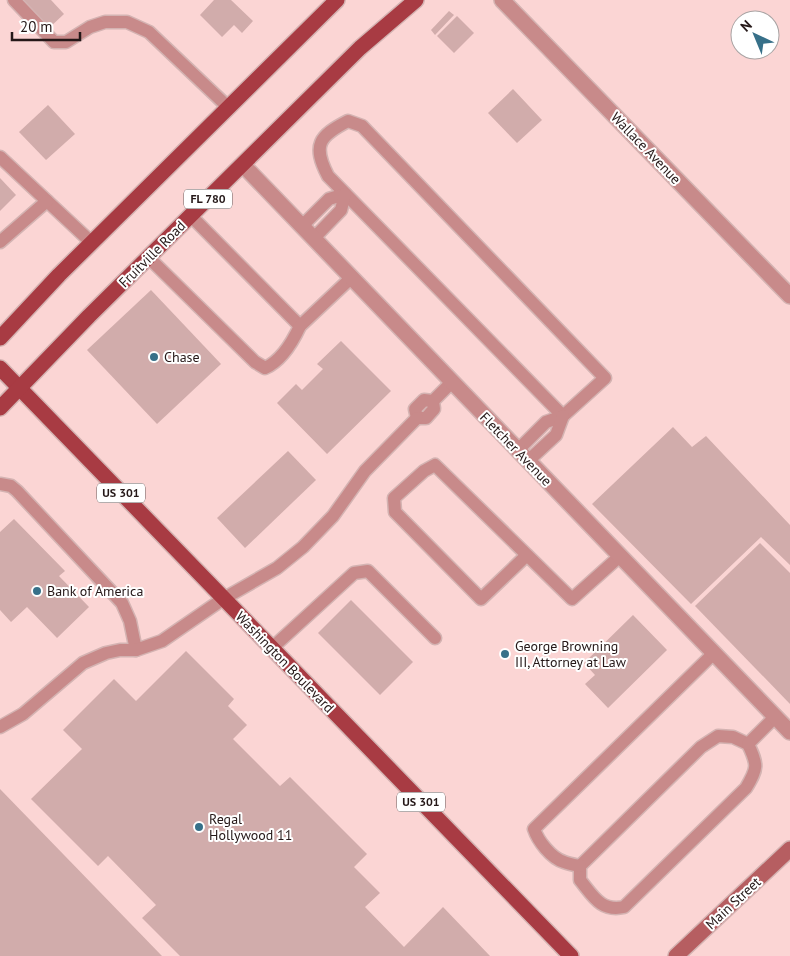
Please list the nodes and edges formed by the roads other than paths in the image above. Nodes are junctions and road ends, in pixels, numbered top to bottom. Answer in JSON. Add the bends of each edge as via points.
{"nodes":[{"id":1,"x":14,"y":0,"type":"edge"},
{"id":2,"x":337,"y":0,"type":"edge"},
{"id":3,"x":416,"y":0,"type":"edge"},
{"id":4,"x":502,"y":0,"type":"edge"},
{"id":5,"x":229,"y":108,"type":"junction"},
{"id":6,"x":0,"y":157,"type":"edge"},
{"id":7,"x":243,"y":165,"type":"junction"},
{"id":8,"x":345,"y":194,"type":"junction"},
{"id":9,"x":47,"y":201,"type":"junction"},
{"id":10,"x":191,"y":216,"type":"junction"},
{"id":11,"x":302,"y":226,"type":"junction"},
{"id":12,"x":314,"y":238,"type":"junction"},
{"id":13,"x":0,"y":242,"type":"edge"},
{"id":14,"x":92,"y":243,"type":"junction"},
{"id":15,"x":149,"y":258,"type":"junction"},
{"id":16,"x":351,"y":278,"type":"junction"},
{"id":17,"x":790,"y":295,"type":"edge"},
{"id":18,"x":300,"y":326,"type":"junction"},
{"id":19,"x":0,"y":338,"type":"edge"},
{"id":20,"x":0,"y":368,"type":"edge"},
{"id":21,"x":452,"y":382,"type":"junction"},
{"id":22,"x":19,"y":388,"type":"junction"},
{"id":23,"x":0,"y":408,"type":"edge"},
{"id":24,"x":563,"y":416,"type":"junction"},
{"id":25,"x":523,"y":455,"type":"junction"},
{"id":26,"x":0,"y":484,"type":"edge"},
{"id":27,"x":527,"y":554,"type":"junction"},
{"id":28,"x":620,"y":556,"type":"junction"},
{"id":29,"x":223,"y":599,"type":"junction"},
{"id":30,"x":436,"y":638,"type":"dead end"},
{"id":31,"x":272,"y":648,"type":"junction"},
{"id":32,"x":136,"y":650,"type":"junction"},
{"id":33,"x":714,"y":653,"type":"junction"},
{"id":34,"x":775,"y":717,"type":"junction"},
{"id":35,"x":0,"y":727,"type":"edge"},
{"id":36,"x":790,"y":732,"type":"edge"},
{"id":37,"x":748,"y":744,"type":"junction"},
{"id":38,"x":790,"y":849,"type":"edge"},
{"id":39,"x":580,"y":866,"type":"junction"},
{"id":40,"x":570,"y":956,"type":"edge"},
{"id":41,"x":676,"y":956,"type":"edge"}],
"edges":[{"from":1,"to":5,"type":"lane","via":[[54,42],[66,42],[105,22],[127,22],[149,32]]},
{"from":2,"to":5,"type":"main road"},
{"from":3,"to":7,"type":"main road","name":"Fruitville Road","number":"FL 780","via":[[360,48]]},
{"from":4,"to":17,"type":"street","name":"Wallace Avenue"},
{"from":5,"to":14,"type":"main road"},
{"from":6,"to":9,"type":"lane"},
{"from":7,"to":10,"type":"main road","name":"Fruitville Road","number":"FL 780"},
{"from":7,"to":11,"type":"street","name":"Fletcher Avenue"},
{"from":8,"to":11,"type":"lane","via":[[329,200]]},
{"from":8,"to":12,"type":"lane","via":[[341,210]]},
{"from":8,"to":24,"type":"lane"},
{"from":8,"to":24,"type":"lane","via":[[328,176],[320,159],[322,140],[332,129],[348,121],[362,126],[605,378]]},
{"from":9,"to":13,"type":"lane"},
{"from":9,"to":14,"type":"lane"},
{"from":10,"to":15,"type":"main road","name":"Fruitville Road","number":"FL 780"},
{"from":10,"to":18,"type":"lane"},
{"from":11,"to":12,"type":"street","name":"Fletcher Avenue"},
{"from":12,"to":16,"type":"street","name":"Fletcher Avenue"},
{"from":14,"to":19,"type":"main road"},
{"from":15,"to":18,"type":"lane","via":[[262,367],[268,367],[282,354]]},
{"from":15,"to":22,"type":"main road","name":"Fruitville Road","number":"FL 780"},
{"from":16,"to":18,"type":"lane"},
{"from":16,"to":21,"type":"street","name":"Fletcher Avenue"},
{"from":20,"to":22,"type":"main road","name":"Washington Boulevard","number":"US 301"},
{"from":21,"to":25,"type":"street","name":"Fletcher Avenue"},
{"from":21,"to":29,"type":"lane","via":[[433,401],[424,400],[416,409],[417,418],[365,471],[333,516],[303,547],[277,568]]},
{"from":22,"to":23,"type":"main road","name":"Fruitville Road"},
{"from":22,"to":29,"type":"main road","name":"Washington Boulevard","number":"US 301"},
{"from":24,"to":25,"type":"lane","via":[[556,435]]},
{"from":25,"to":28,"type":"street","name":"Fletcher Avenue"},
{"from":26,"to":32,"type":"lane","via":[[17,491],[122,603],[130,621]]},
{"from":27,"to":27,"type":"lane","via":[[435,465],[424,470],[394,498],[395,512],[481,599]]},
{"from":27,"to":28,"type":"lane","via":[[572,599]]},
{"from":28,"to":33,"type":"street","name":"Fletcher Avenue"},
{"from":29,"to":31,"type":"main road","name":"Washington Boulevard","number":"US 301"},
{"from":29,"to":32,"type":"lane","via":[[168,638]]},
{"from":30,"to":31,"type":"lane","via":[[368,571],[354,573]]},
{"from":31,"to":40,"type":"main road","name":"Washington Boulevard","number":"US 301"},
{"from":32,"to":35,"type":"lane","via":[[106,653],[83,663],[23,714]]},
{"from":33,"to":34,"type":"street","name":"Fletcher Avenue"},
{"from":33,"to":39,"type":"lane","via":[[534,829],[548,850],[562,862]]},
{"from":34,"to":36,"type":"street","name":"Fletcher Avenue"},
{"from":34,"to":37,"type":"lane"},
{"from":37,"to":39,"type":"lane","via":[[733,737],[718,736],[701,747]]},
{"from":37,"to":39,"type":"lane","via":[[756,762],[754,775],[746,788],[624,907],[614,910],[601,904],[580,880]]},
{"from":38,"to":41,"type":"street","name":"Main Street"}]}
